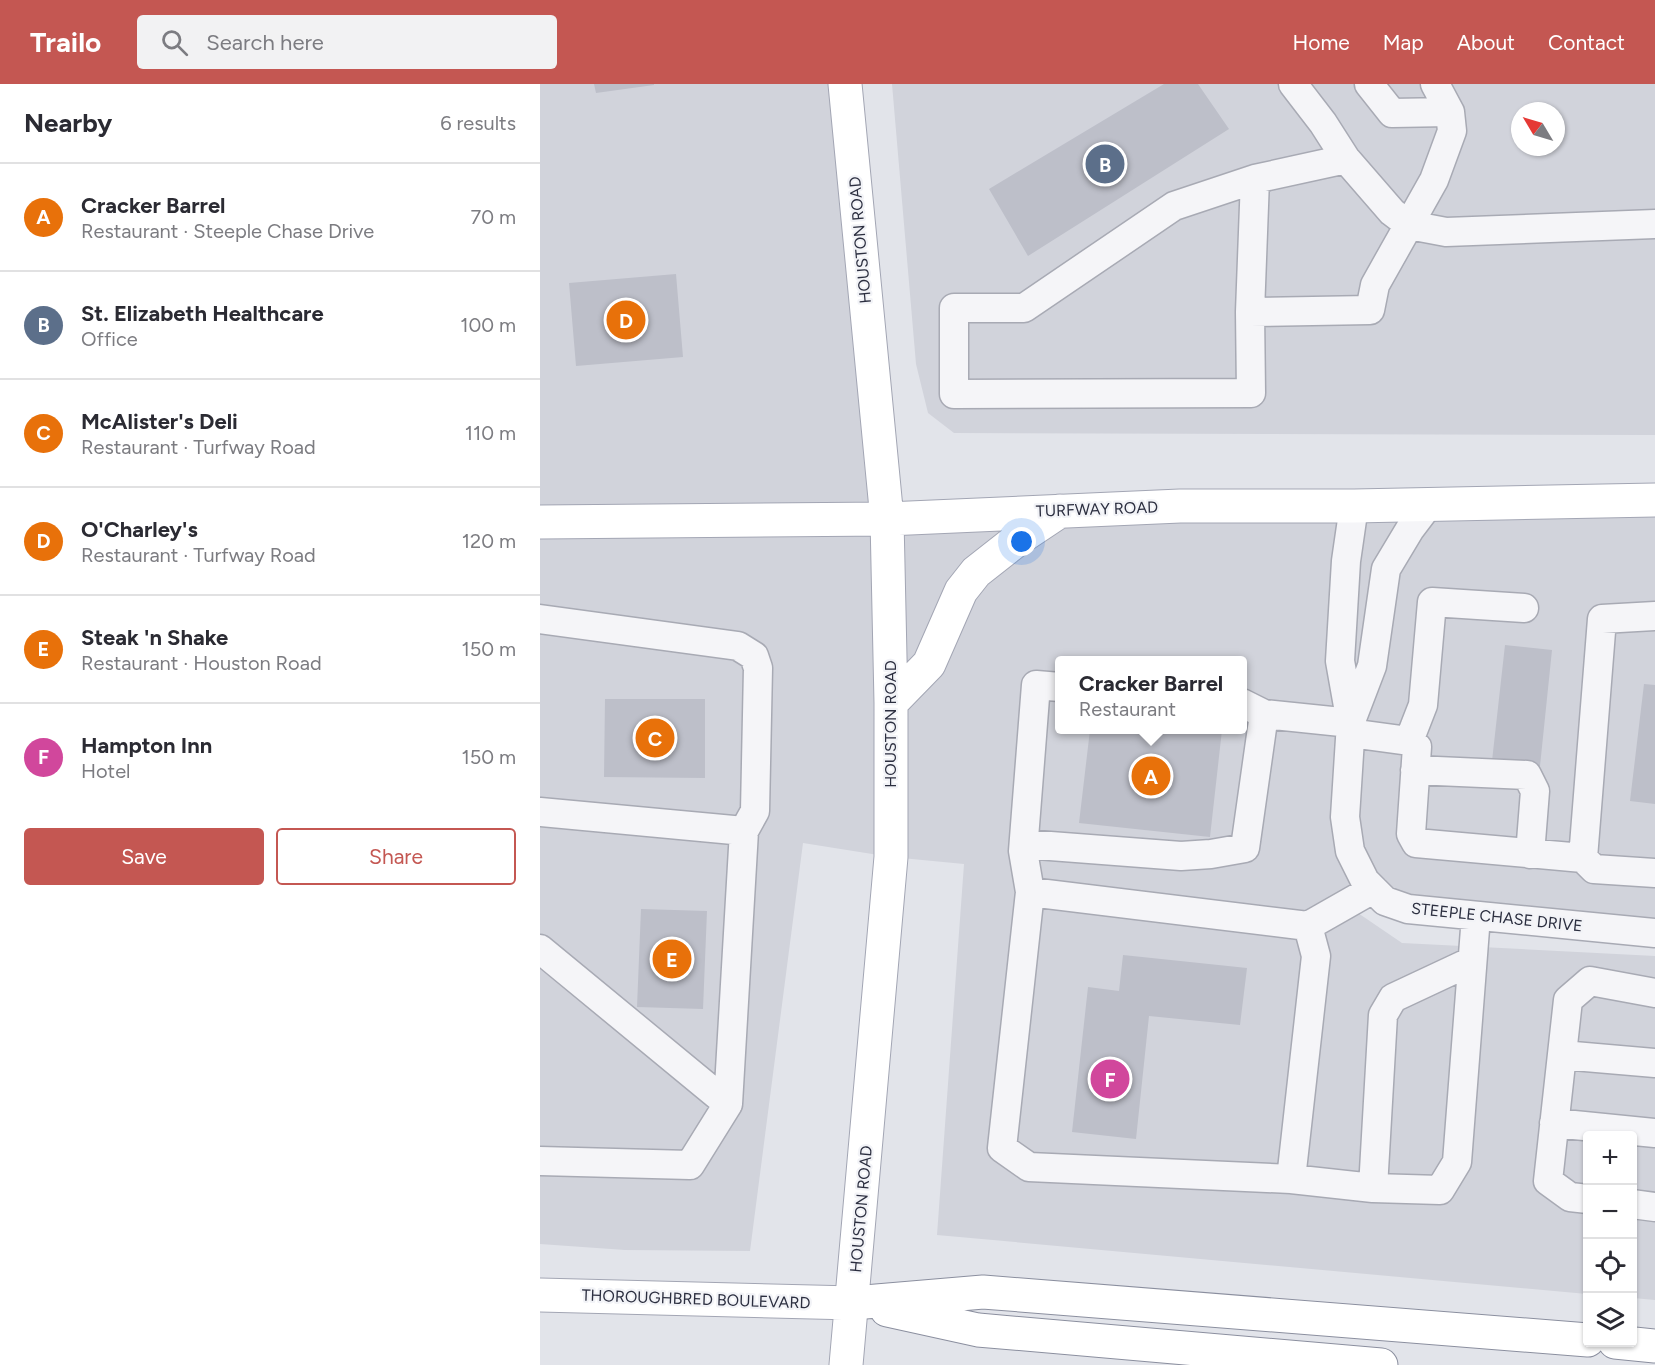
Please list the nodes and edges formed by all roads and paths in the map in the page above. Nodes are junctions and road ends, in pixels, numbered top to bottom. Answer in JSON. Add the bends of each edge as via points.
{"nodes":[{"id":1,"x":845,"y":84,"type":"edge"},
{"id":2,"x":1293,"y":84,"type":"edge"},
{"id":3,"x":1369,"y":84,"type":"edge"},
{"id":4,"x":1435,"y":84,"type":"edge"},
{"id":5,"x":1450,"y":112,"type":"junction"},
{"id":6,"x":1346,"y":159,"type":"junction"},
{"id":7,"x":1255,"y":179,"type":"junction"},
{"id":8,"x":1655,"y":224,"type":"edge"},
{"id":9,"x":1409,"y":225,"type":"junction"},
{"id":10,"x":1250,"y":312,"type":"junction"},
{"id":11,"x":1655,"y":500,"type":"edge"},
{"id":12,"x":1429,"y":504,"type":"junction"},
{"id":13,"x":1354,"y":506,"type":"junction"},
{"id":14,"x":1060,"y":511,"type":"junction"},
{"id":15,"x":887,"y":519,"type":"junction"},
{"id":16,"x":540,"y":522,"type":"edge"},
{"id":17,"x":1524,"y":608,"type":"dead end"},
{"id":18,"x":1655,"y":616,"type":"edge"},
{"id":19,"x":540,"y":619,"type":"edge"},
{"id":20,"x":1055,"y":687,"type":"edge"},
{"id":21,"x":891,"y":703,"type":"junction"},
{"id":22,"x":1253,"y":709,"type":"edge"},
{"id":23,"x":1350,"y":728,"type":"junction"},
{"id":24,"x":1409,"y":741,"type":"junction"},
{"id":25,"x":1415,"y":770,"type":"junction"},
{"id":26,"x":540,"y":812,"type":"edge"},
{"id":27,"x":744,"y":831,"type":"junction"},
{"id":28,"x":1024,"y":844,"type":"junction"},
{"id":29,"x":1530,"y":854,"type":"junction"},
{"id":30,"x":1583,"y":858,"type":"junction"},
{"id":31,"x":1655,"y":873,"type":"edge"},
{"id":32,"x":1373,"y":889,"type":"junction"},
{"id":33,"x":1030,"y":892,"type":"junction"},
{"id":34,"x":1476,"y":916,"type":"junction"},
{"id":35,"x":1308,"y":926,"type":"junction"},
{"id":36,"x":1655,"y":933,"type":"edge"},
{"id":37,"x":540,"y":950,"type":"edge"},
{"id":38,"x":1472,"y":961,"type":"junction"},
{"id":39,"x":1655,"y":993,"type":"edge"},
{"id":40,"x":1562,"y":1055,"type":"junction"},
{"id":41,"x":1655,"y":1063,"type":"edge"},
{"id":42,"x":729,"y":1104,"type":"junction"},
{"id":43,"x":1554,"y":1123,"type":"junction"},
{"id":44,"x":1655,"y":1133,"type":"edge"},
{"id":45,"x":540,"y":1161,"type":"edge"},
{"id":46,"x":1291,"y":1179,"type":"junction"},
{"id":47,"x":1373,"y":1188,"type":"junction"},
{"id":48,"x":1583,"y":1199,"type":"edge"},
{"id":49,"x":1637,"y":1205,"type":"edge"},
{"id":50,"x":1655,"y":1207,"type":"edge"},
{"id":51,"x":540,"y":1295,"type":"edge"},
{"id":52,"x":853,"y":1303,"type":"junction"},
{"id":53,"x":1583,"y":1340,"type":"edge"},
{"id":54,"x":1637,"y":1344,"type":"edge"},
{"id":55,"x":1655,"y":1346,"type":"edge"},
{"id":56,"x":846,"y":1365,"type":"edge"},
{"id":57,"x":1381,"y":1365,"type":"edge"}],
"edges":[{"from":1,"to":15,"type":"main road","name":"HOUSTON ROAD"},
{"from":2,"to":6,"type":"street"},
{"from":3,"to":5,"type":"street","via":[[1392,113]]},
{"from":4,"to":5,"type":"street"},
{"from":5,"to":9,"type":"street","via":[[1452,131],[1434,180]]},
{"from":6,"to":7,"type":"street"},
{"from":6,"to":9,"type":"street","via":[[1392,212]]},
{"from":7,"to":10,"type":"street"},
{"from":7,"to":10,"type":"street","via":[[1174,206],[1024,308],[954,308],[954,394],[1251,393]]},
{"from":8,"to":9,"type":"street","via":[[1446,231]]},
{"from":9,"to":10,"type":"street","via":[[1375,285],[1370,310]]},
{"from":11,"to":12,"type":"main road","name":"TURFWAY ROAD"},
{"from":12,"to":13,"type":"main road","name":"TURFWAY ROAD"},
{"from":12,"to":23,"type":"street","name":"STEEPLE CHASE DRIVE","via":[[1386,569],[1372,666]]},
{"from":13,"to":14,"type":"main road","name":"TURFWAY ROAD"},
{"from":13,"to":23,"type":"street","name":"STEEPLE CHASE DRIVE","via":[[1346,561],[1340,661]]},
{"from":14,"to":15,"type":"main road","name":"TURFWAY ROAD"},
{"from":14,"to":21,"type":"main road","via":[[976,572],[961,591],[929,664]]},
{"from":15,"to":16,"type":"main road","name":"TURFWAY ROAD"},
{"from":15,"to":21,"type":"main road","name":"HOUSTON ROAD"},
{"from":17,"to":24,"type":"street","via":[[1432,602],[1423,705]]},
{"from":18,"to":30,"type":"street","via":[[1602,620]]},
{"from":19,"to":27,"type":"street","via":[[738,646],[754,656],[758,668],[755,811]]},
{"from":20,"to":28,"type":"street","via":[[1036,685]]},
{"from":21,"to":52,"type":"main road","name":"HOUSTON ROAD","via":[[891,857]]},
{"from":22,"to":23,"type":"street"},
{"from":22,"to":28,"type":"street","via":[[1245,848],[1181,856]]},
{"from":23,"to":24,"type":"street"},
{"from":23,"to":32,"type":"street","name":"STEEPLE CHASE DRIVE","via":[[1345,817],[1350,851]]},
{"from":24,"to":25,"type":"street","via":[[1417,747]]},
{"from":25,"to":29,"type":"street","via":[[1411,834],[1416,843]]},
{"from":25,"to":29,"type":"street","via":[[1527,774],[1535,791]]},
{"from":26,"to":27,"type":"street"},
{"from":27,"to":42,"type":"street"},
{"from":28,"to":33,"type":"street"},
{"from":29,"to":30,"type":"street"},
{"from":30,"to":31,"type":"street","via":[[1594,868]]},
{"from":32,"to":34,"type":"street","name":"STEEPLE CHASE DRIVE","via":[[1385,901],[1408,909]]},
{"from":32,"to":35,"type":"street"},
{"from":33,"to":35,"type":"street"},
{"from":33,"to":46,"type":"street","via":[[1002,1148],[1029,1167]]},
{"from":34,"to":36,"type":"street","name":"STEEPLE CHASE DRIVE"},
{"from":34,"to":38,"type":"street"},
{"from":35,"to":46,"type":"street","via":[[1316,956]]},
{"from":37,"to":42,"type":"street"},
{"from":38,"to":47,"type":"street","via":[[1393,998],[1383,1015]]},
{"from":38,"to":47,"type":"street","via":[[1457,1162],[1440,1190]]},
{"from":39,"to":40,"type":"street","via":[[1590,981],[1568,1000]]},
{"from":40,"to":41,"type":"street"},
{"from":40,"to":43,"type":"street"},
{"from":42,"to":45,"type":"street","via":[[690,1165]]},
{"from":43,"to":44,"type":"street"},
{"from":43,"to":48,"type":"street","via":[[1548,1181],[1570,1197]]},
{"from":46,"to":47,"type":"street"},
{"from":49,"to":50,"type":"street"},
{"from":51,"to":52,"type":"main road","name":"THOROUGHBRED BOULEVARD"},
{"from":52,"to":53,"type":"main road","via":[[983,1292]]},
{"from":52,"to":56,"type":"main road","name":"HOUSTON ROAD"},
{"from":52,"to":57,"type":"main road","via":[[978,1330]]},
{"from":54,"to":55,"type":"main road"}]}
